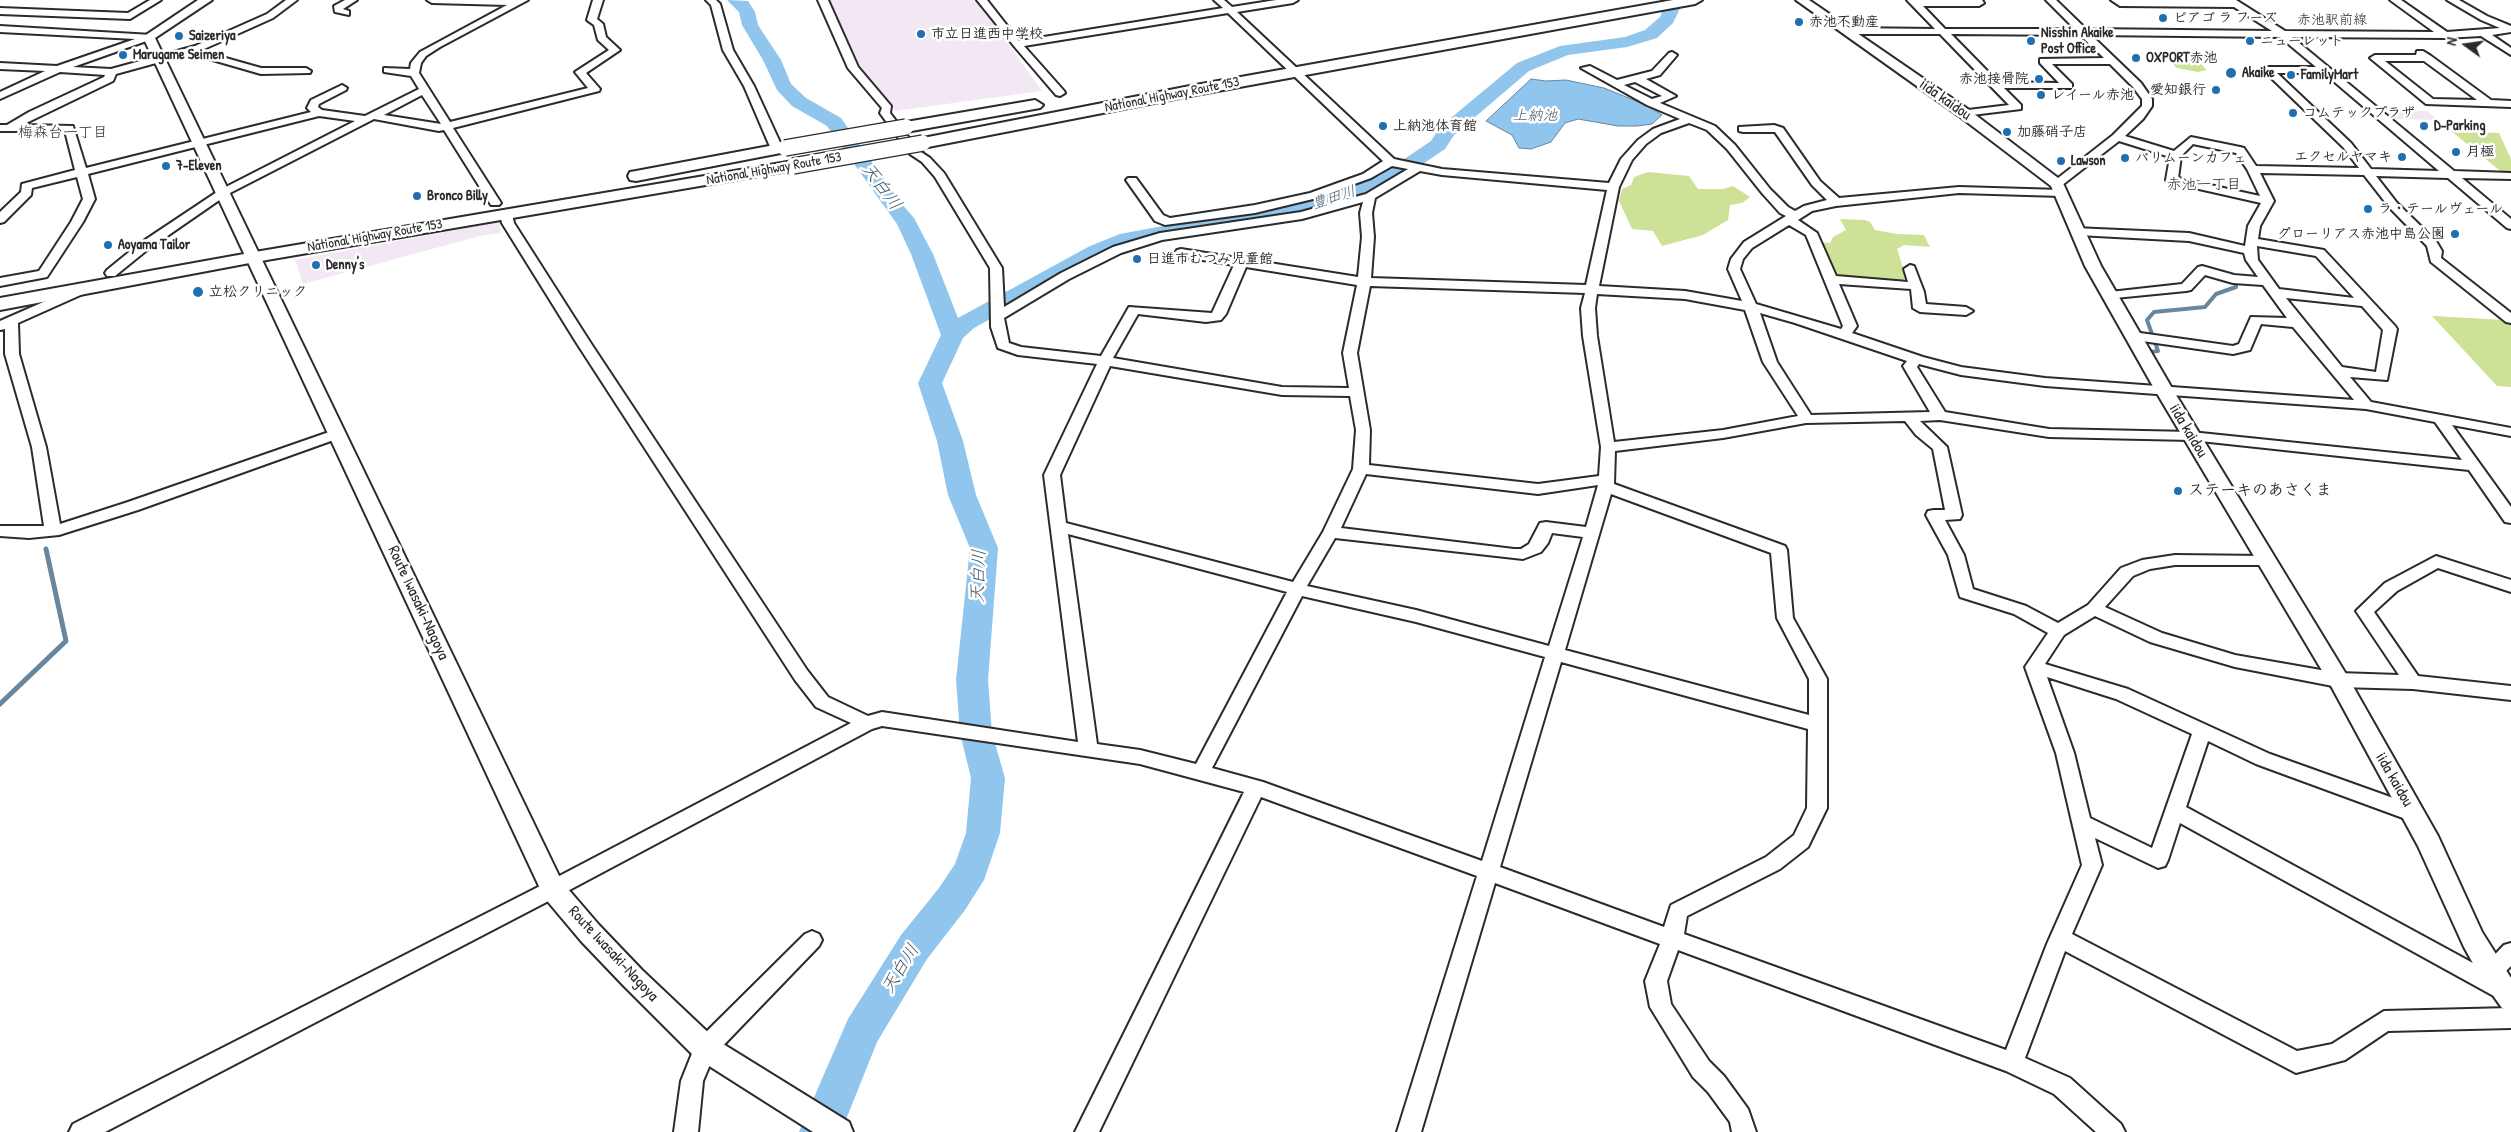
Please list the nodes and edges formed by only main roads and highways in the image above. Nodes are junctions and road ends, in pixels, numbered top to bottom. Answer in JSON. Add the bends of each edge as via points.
{"nodes":[{"id":1,"x":206,"y":0,"type":"edge"},
{"id":2,"x":1695,"y":0,"type":"edge"},
{"id":3,"x":1802,"y":0,"type":"edge"},
{"id":4,"x":1640,"y":5,"type":"edge"},
{"id":5,"x":1066,"y":96,"type":"road end"},
{"id":6,"x":1090,"y":96,"type":"dead end"},
{"id":7,"x":501,"y":208,"type":"junction"},
{"id":8,"x":253,"y":251,"type":"junction"},
{"id":9,"x":0,"y":292,"type":"edge"},
{"id":10,"x":0,"y":304,"type":"edge"},
{"id":11,"x":2507,"y":995,"type":"edge"},
{"id":12,"x":839,"y":1132,"type":"edge"}],
"edges":[{"from":1,"to":8,"type":"main road","name":"Route Iwasaki-Nagoya","via":[[149,37]]},
{"from":2,"to":4,"type":"highway","name":"National Highway Route 153"},
{"from":3,"to":11,"type":"main road","name":"iida kaidou","via":[[1964,114],[2059,188],[2093,266],[2338,680],[2430,843],[2473,939]]},
{"from":4,"to":6,"type":"highway","name":"National Highway Route 153"},
{"from":4,"to":7,"type":"highway","name":"National Highway Route 153","bridge":true,"via":[[923,143],[793,166]]},
{"from":5,"to":7,"type":"highway","name":"National Highway Route 153","bridge":true,"via":[[781,148]]},
{"from":7,"to":8,"type":"highway","name":"National Highway Route 153"},
{"from":8,"to":9,"type":"highway","name":"National Highway Route 153"},
{"from":8,"to":10,"type":"highway","name":"National Highway Route 153","via":[[80,290]]},
{"from":8,"to":12,"type":"main road","name":"Route Iwasaki-Nagoya","via":[[553,889],[633,978],[705,1048]]}]}
